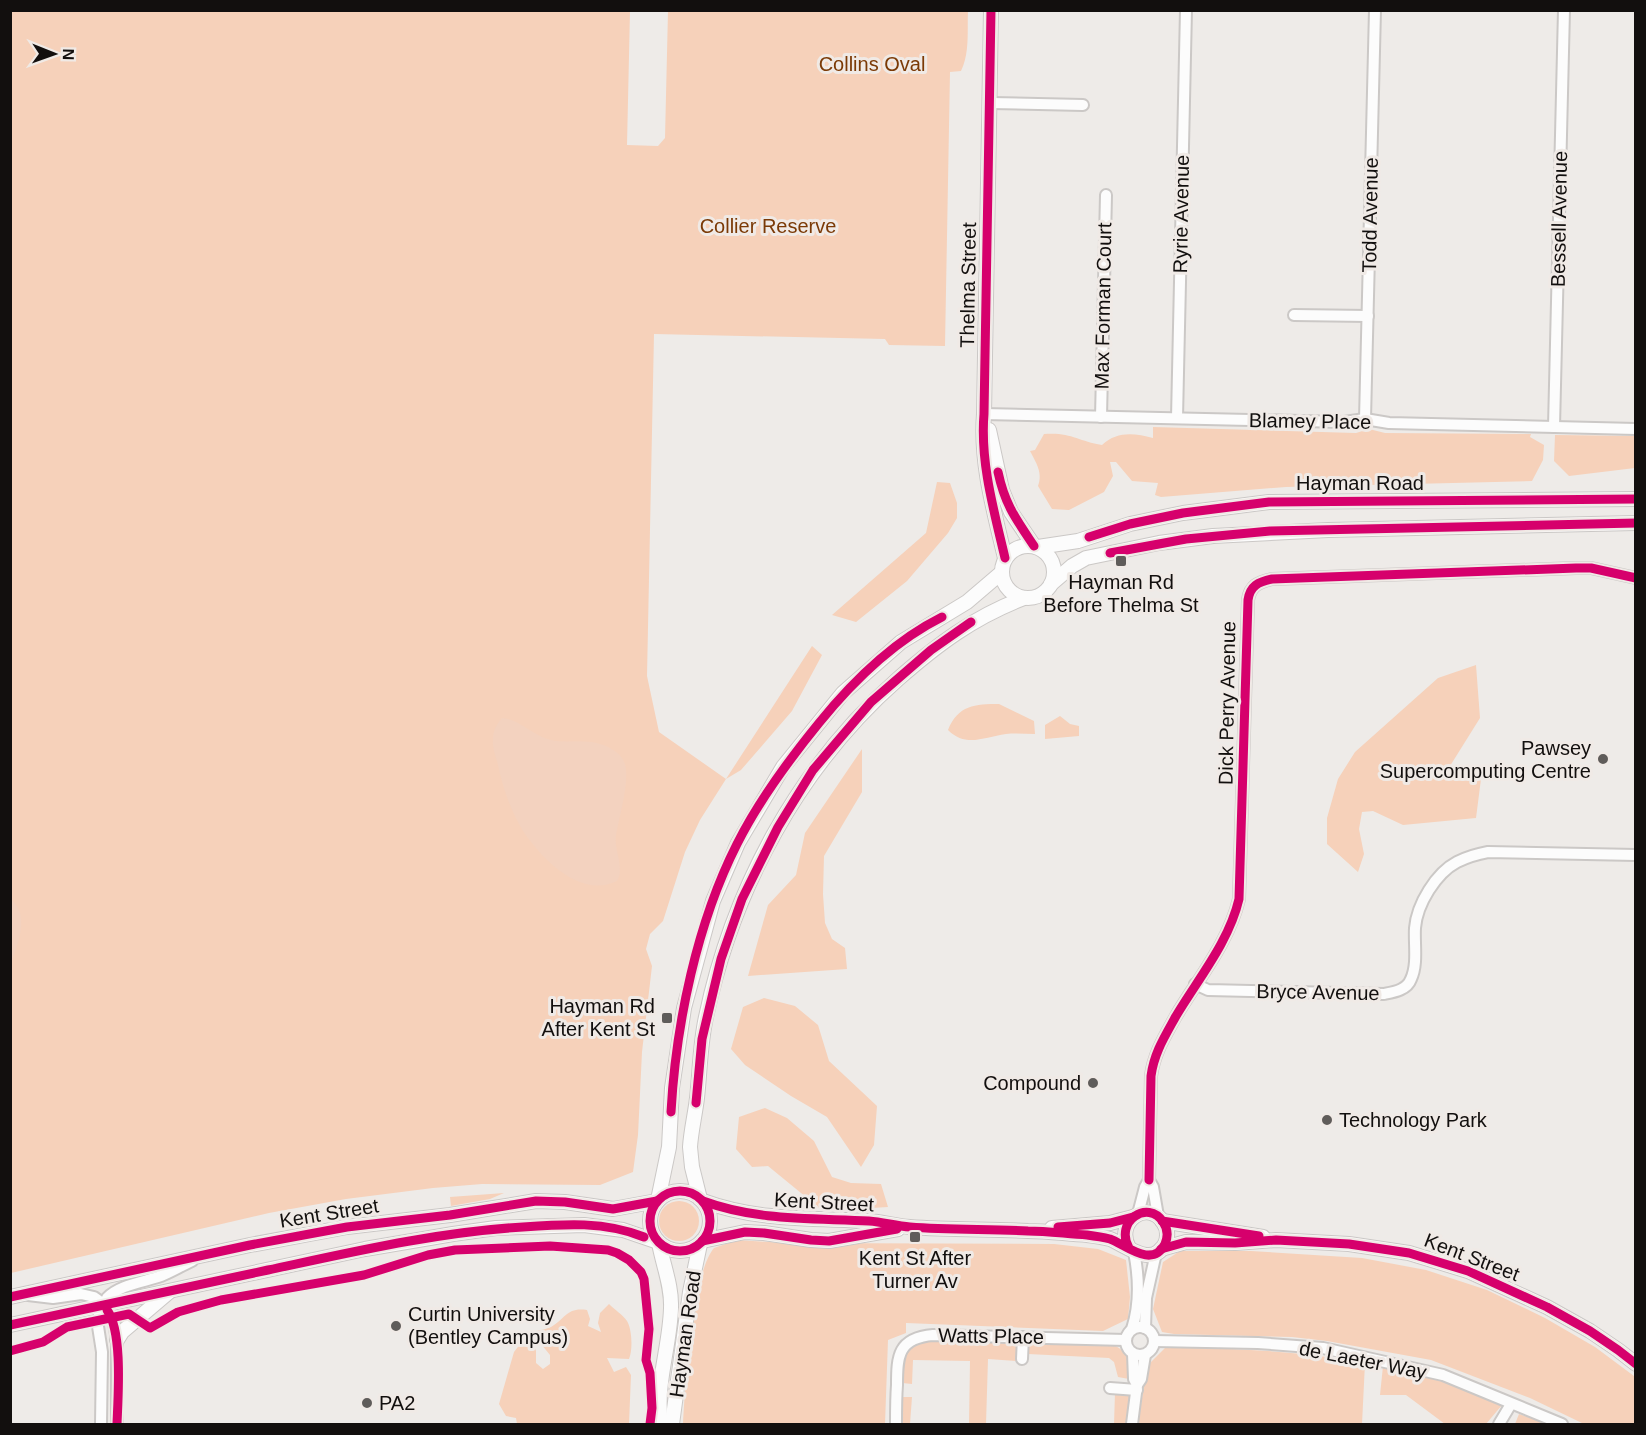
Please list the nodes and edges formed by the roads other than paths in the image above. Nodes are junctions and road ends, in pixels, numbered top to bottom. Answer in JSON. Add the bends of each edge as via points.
{"nodes":[{"id":1,"x":991,"y":10,"type":"edge"},
{"id":2,"x":1186,"y":10,"type":"edge"},
{"id":3,"x":1375,"y":10,"type":"edge"},
{"id":4,"x":1564,"y":10,"type":"edge"},
{"id":5,"x":991,"y":103,"type":"junction"},
{"id":6,"x":1083,"y":105,"type":"dead end"},
{"id":7,"x":1106,"y":195,"type":"dead end"},
{"id":8,"x":1294,"y":315,"type":"dead end"},
{"id":9,"x":1368,"y":316,"type":"junction"},
{"id":10,"x":984,"y":414,"type":"junction"},
{"id":11,"x":1101,"y":417,"type":"junction"},
{"id":12,"x":1177,"y":418,"type":"junction"},
{"id":13,"x":1365,"y":419,"type":"junction"},
{"id":14,"x":1554,"y":427,"type":"junction"},
{"id":15,"x":1635,"y":429,"type":"edge"},
{"id":16,"x":1635,"y":499,"type":"edge"},
{"id":17,"x":1632,"y":526,"type":"edge"},
{"id":18,"x":1036,"y":546,"type":"junction"},
{"id":19,"x":1005,"y":558,"type":"junction"},
{"id":20,"x":1001,"y":573,"type":"junction"},
{"id":21,"x":1634,"y":576,"type":"edge"},
{"id":22,"x":1052,"y":584,"type":"junction"},
{"id":23,"x":1024,"y":598,"type":"junction"},
{"id":24,"x":1635,"y":855,"type":"edge"},
{"id":25,"x":1196,"y":984,"type":"junction"},
{"id":26,"x":1149,"y":1180,"type":"junction"},
{"id":27,"x":657,"y":1200,"type":"junction"},
{"id":28,"x":701,"y":1200,"type":"junction"},
{"id":29,"x":1136,"y":1216,"type":"junction"},
{"id":30,"x":1160,"y":1219,"type":"junction"},
{"id":31,"x":909,"y":1227,"type":"junction"},
{"id":32,"x":1032,"y":1231,"type":"junction"},
{"id":33,"x":1276,"y":1240,"type":"junction"},
{"id":34,"x":701,"y":1242,"type":"junction"},
{"id":35,"x":659,"y":1243,"type":"junction"},
{"id":36,"x":1131,"y":1250,"type":"junction"},
{"id":37,"x":1159,"y":1251,"type":"junction"},
{"id":38,"x":200,"y":1257,"type":"junction"},
{"id":39,"x":171,"y":1290,"type":"junction"},
{"id":40,"x":25,"y":1295,"type":"junction"},
{"id":41,"x":10,"y":1297,"type":"edge"},
{"id":42,"x":104,"y":1305,"type":"junction"},
{"id":43,"x":10,"y":1325,"type":"edge"},
{"id":44,"x":1145,"y":1328,"type":"junction"},
{"id":45,"x":1132,"y":1329,"type":"junction"},
{"id":46,"x":1023,"y":1337,"type":"junction"},
{"id":47,"x":117,"y":1340,"type":"junction"},
{"id":48,"x":1126,"y":1340,"type":"junction"},
{"id":49,"x":1154,"y":1341,"type":"junction"},
{"id":50,"x":1133,"y":1354,"type":"junction"},
{"id":51,"x":1145,"y":1355,"type":"junction"},
{"id":52,"x":1022,"y":1359,"type":"dead end"},
{"id":53,"x":1635,"y":1364,"type":"edge"},
{"id":54,"x":1137,"y":1387,"type":"junction"},
{"id":55,"x":1110,"y":1388,"type":"dead end"},
{"id":56,"x":1511,"y":1404,"type":"junction"},
{"id":57,"x":101,"y":1425,"type":"edge"},
{"id":58,"x":117,"y":1425,"type":"edge"},
{"id":59,"x":661,"y":1425,"type":"edge"},
{"id":60,"x":672,"y":1425,"type":"edge"},
{"id":61,"x":896,"y":1425,"type":"edge"},
{"id":62,"x":1132,"y":1425,"type":"edge"},
{"id":63,"x":1499,"y":1425,"type":"edge"},
{"id":64,"x":1562,"y":1425,"type":"edge"}],
"edges":[{"from":1,"to":5,"type":"main road","name":"Thelma Street"},
{"from":2,"to":12,"type":"street","name":"Ryrie Avenue"},
{"from":3,"to":9,"type":"street","name":"Todd Avenue"},
{"from":4,"to":14,"type":"street","name":"Bessell Avenue"},
{"from":5,"to":6,"type":"street"},
{"from":5,"to":10,"type":"main road","name":"Thelma Street"},
{"from":7,"to":11,"type":"street","name":"Max Forman Court"},
{"from":8,"to":9,"type":"street"},
{"from":9,"to":13,"type":"street","name":"Todd Avenue"},
{"from":10,"to":11,"type":"street","name":"Blamey Place"},
{"from":10,"to":18,"type":"main road","name":"Thelma Street","via":[[1002,490],[1011,512]]},
{"from":10,"to":19,"type":"main road","name":"Thelma Street","via":[[985,464]]},
{"from":11,"to":12,"type":"street","name":"Blamey Place"},
{"from":12,"to":13,"type":"street","name":"Blamey Place","via":[[1344,422]]},
{"from":13,"to":14,"type":"street","name":"Blamey Place","via":[[1384,423]]},
{"from":14,"to":15,"type":"street","name":"Blamey Place"},
{"from":16,"to":18,"type":"main road","name":"Hayman Road","via":[[1269,502],[1183,513],[1078,541]]},
{"from":17,"to":22,"type":"main road","via":[[1316,530],[1213,536],[1086,558]]},
{"from":18,"to":19,"type":"main road","via":[[1018,547]]},
{"from":18,"to":22,"type":"main road","via":[[1052,560]]},
{"from":19,"to":20,"type":"main road"},
{"from":20,"to":23,"type":"main road","via":[[1010,592]]},
{"from":20,"to":27,"type":"main road","via":[[967,602],[901,642],[843,693],[783,767],[738,843],[713,901],[684,1008],[672,1088],[669,1147]]},
{"from":21,"to":25,"type":"street","name":"Dick Perry Avenue","via":[[1576,568],[1272,579],[1254,585],[1248,600],[1239,899],[1234,919]]},
{"from":22,"to":23,"type":"main road","via":[[1040,595]]},
{"from":23,"to":28,"type":"main road","via":[[971,622],[931,650],[871,702],[813,770],[765,849],[733,924],[705,1018],[690,1148]]},
{"from":24,"to":25,"type":"street","name":"Bryce Avenue","via":[[1488,852],[1454,863],[1434,882],[1423,902],[1415,924],[1411,981],[1398,992],[1208,990]]},
{"from":25,"to":26,"type":"street","name":"Dick Perry Avenue","via":[[1160,1044],[1152,1066]]},
{"from":26,"to":29,"type":"street","name":"Dick Perry Avenue"},
{"from":26,"to":30,"type":"street","name":"Dick Perry Avenue"},
{"from":27,"to":28,"type":"main road","via":[[679,1191]]},
{"from":27,"to":35,"type":"main road","via":[[650,1220]]},
{"from":27,"to":38,"type":"main road","name":"Kent Street","via":[[613,1209],[551,1201],[521,1203],[347,1227]]},
{"from":28,"to":31,"type":"main road","name":"Kent Street","via":[[765,1217]]},
{"from":28,"to":34,"type":"main road","via":[[710,1223]]},
{"from":29,"to":30,"type":"main road","via":[[1148,1213]]},
{"from":29,"to":32,"type":"main road","name":"Kent Street","via":[[1110,1223]]},
{"from":29,"to":36,"type":"main road","via":[[1125,1232]]},
{"from":30,"to":33,"type":"main road","name":"Kent Street"},
{"from":30,"to":37,"type":"main road","via":[[1167,1235]]},
{"from":31,"to":32,"type":"main road","name":"Kent Street"},
{"from":31,"to":34,"type":"main road","name":"Kent Street","via":[[829,1241],[745,1232]]},
{"from":32,"to":36,"type":"main road","name":"Kent Street","via":[[1095,1236]]},
{"from":33,"to":37,"type":"main road","name":"Kent Street","via":[[1186,1242]]},
{"from":33,"to":53,"type":"main road","name":"Kent Street","via":[[1382,1248],[1468,1271],[1547,1307],[1590,1331]]},
{"from":34,"to":35,"type":"main road","via":[[679,1251]]},
{"from":34,"to":60,"type":"main road","name":"Hayman Road","via":[[690,1292]]},
{"from":35,"to":39,"type":"main road","name":"Kent Street","via":[[596,1225],[496,1228],[364,1249]]},
{"from":35,"to":59,"type":"main road","name":"Hayman Road","via":[[671,1308],[661,1375]]},
{"from":36,"to":37,"type":"main road","via":[[1145,1256]]},
{"from":36,"to":45,"type":"street","via":[[1137,1268],[1136,1319]]},
{"from":37,"to":44,"type":"street","via":[[1147,1288]]},
{"from":38,"to":40,"type":"main road","name":"Kent Street"},
{"from":38,"to":42,"type":"street","name":"Kent Street","via":[[108,1295]]},
{"from":39,"to":42,"type":"main road","name":"Kent Street"},
{"from":39,"to":47,"type":"main road"},
{"from":40,"to":41,"type":"main road","name":"Kent Street"},
{"from":40,"to":42,"type":"street","name":"Kent Street","via":[[53,1298],[81,1294]]},
{"from":42,"to":43,"type":"main road","name":"Kent Street"},
{"from":42,"to":47,"type":"street","via":[[113,1317]]},
{"from":42,"to":57,"type":"street","via":[[97,1320],[102,1352]]},
{"from":44,"to":45,"type":"street"},
{"from":44,"to":49,"type":"street"},
{"from":45,"to":48,"type":"street"},
{"from":46,"to":48,"type":"street","name":"Watts Place"},
{"from":46,"to":52,"type":"street"},
{"from":46,"to":61,"type":"street","name":"Watts Place","via":[[919,1336],[903,1347],[897,1358]]},
{"from":47,"to":58,"type":"street"},
{"from":48,"to":50,"type":"street"},
{"from":49,"to":51,"type":"street","via":[[1152,1350]]},
{"from":49,"to":56,"type":"street","name":"de Laeter Way","via":[[1323,1348],[1443,1376]]},
{"from":50,"to":51,"type":"street"},
{"from":50,"to":54,"type":"street"},
{"from":51,"to":54,"type":"street"},
{"from":54,"to":55,"type":"street"},
{"from":54,"to":62,"type":"street"},
{"from":56,"to":63,"type":"street"},
{"from":56,"to":64,"type":"street","name":"de Laeter Way"}]}
